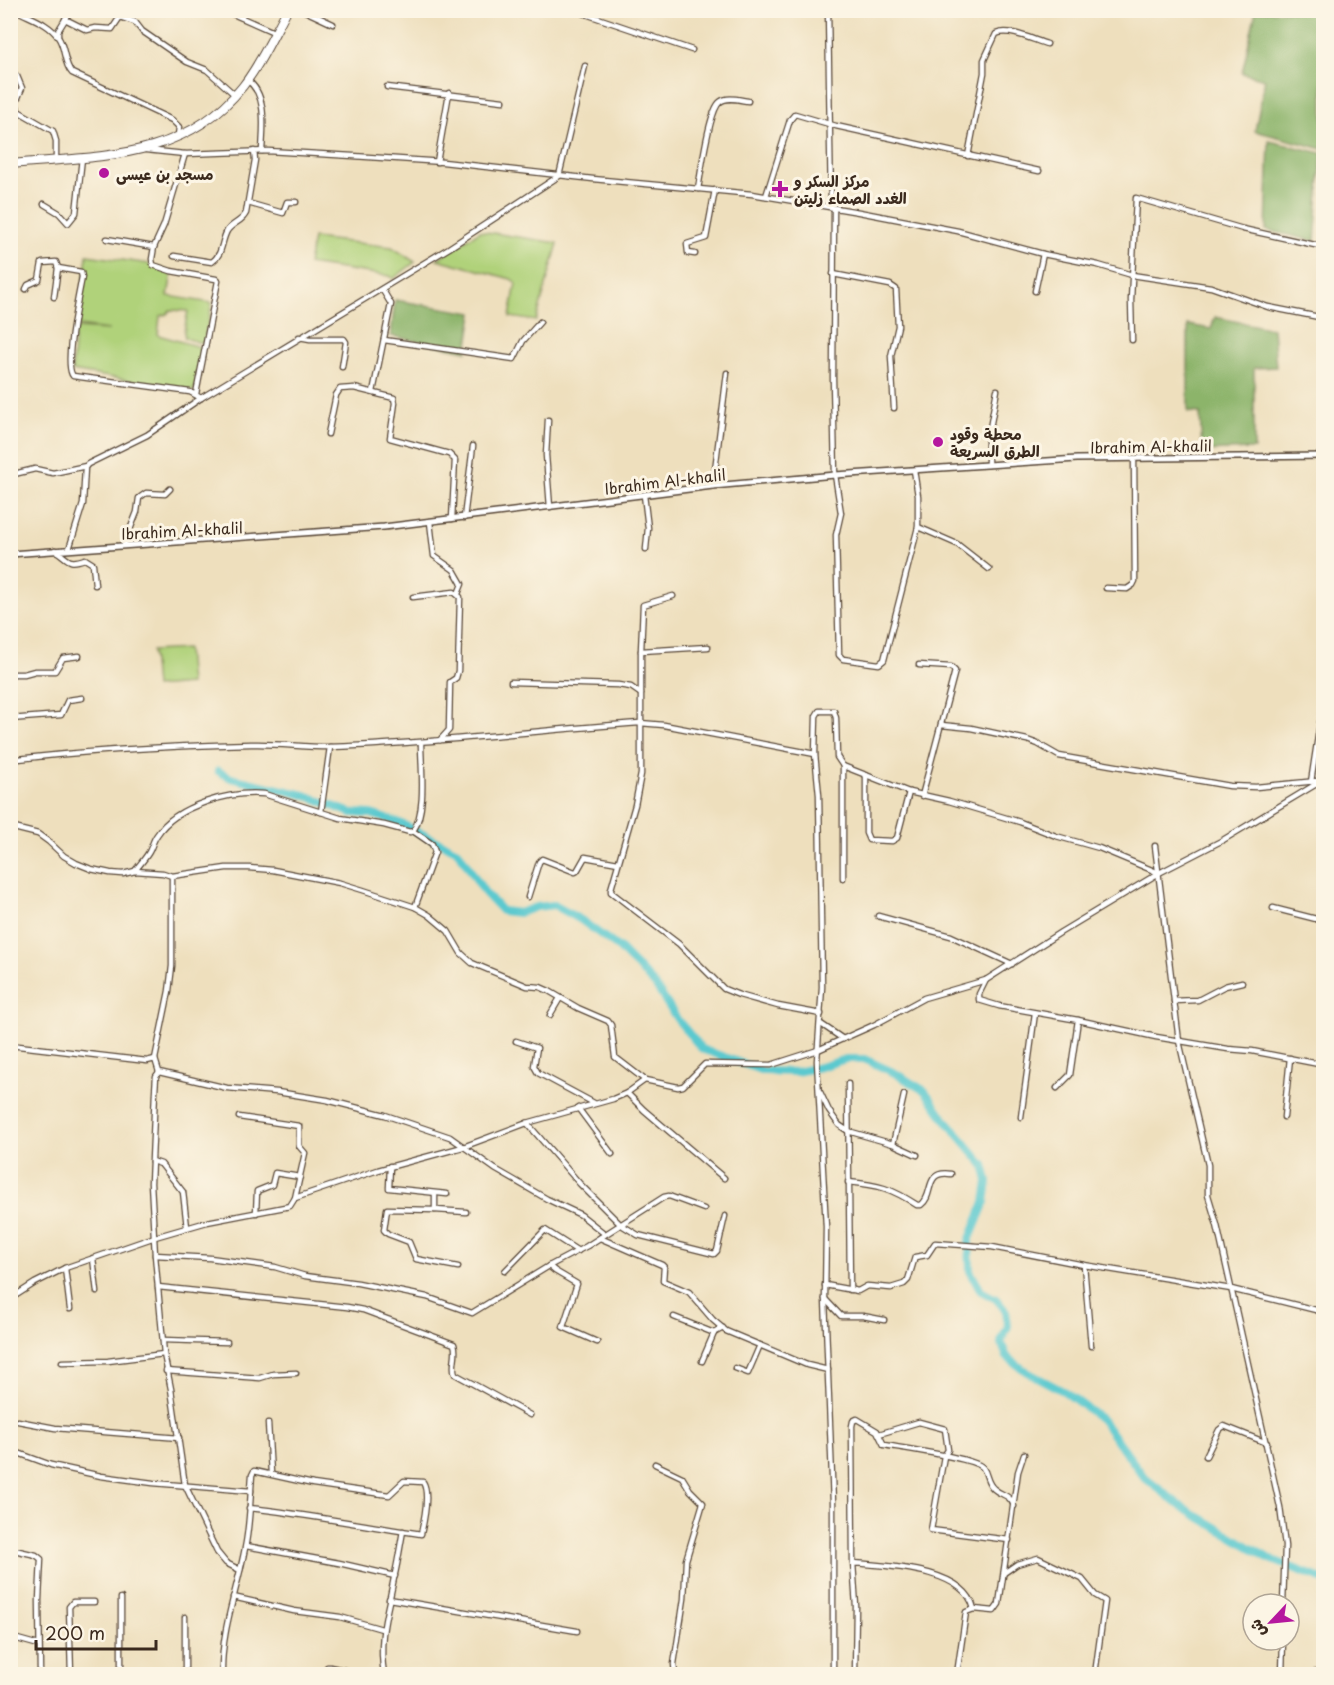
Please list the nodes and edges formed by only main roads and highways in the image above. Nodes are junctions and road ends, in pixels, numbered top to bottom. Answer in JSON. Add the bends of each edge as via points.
{"nodes":[{"id":1,"x":287,"y":10,"type":"edge"},
{"id":2,"x":10,"y":164,"type":"edge"}],
"edges":[{"from":1,"to":2,"type":"highway","via":[[235,95],[213,117],[177,138],[146,150]]}]}
